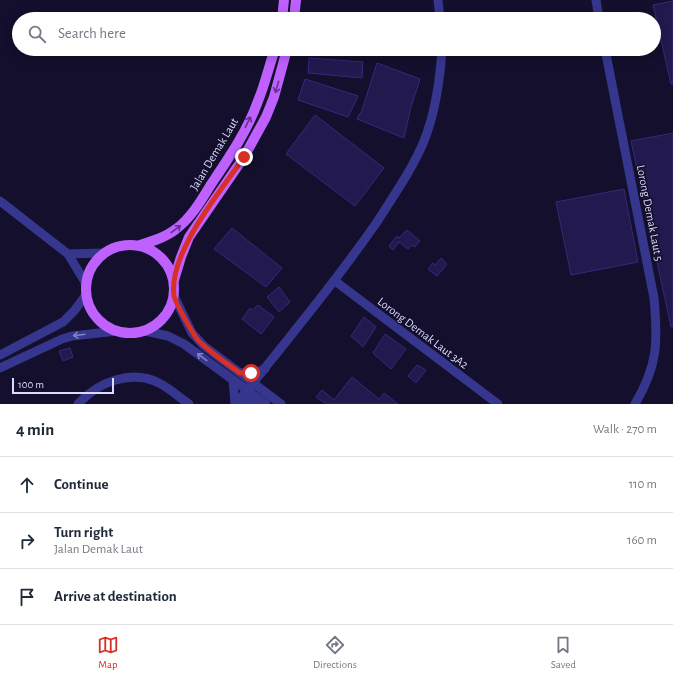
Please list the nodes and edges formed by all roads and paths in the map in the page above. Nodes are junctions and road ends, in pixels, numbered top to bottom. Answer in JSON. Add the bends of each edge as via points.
{"nodes":[{"id":1,"x":284,"y":0,"type":"edge"},
{"id":2,"x":296,"y":0,"type":"edge"},
{"id":3,"x":438,"y":0,"type":"edge"},
{"id":4,"x":596,"y":0,"type":"edge"},
{"id":5,"x":283,"y":12,"type":"edge"},
{"id":6,"x":295,"y":12,"type":"edge"},
{"id":7,"x":439,"y":12,"type":"edge"},
{"id":8,"x":598,"y":12,"type":"edge"},
{"id":9,"x":273,"y":56,"type":"edge"},
{"id":10,"x":285,"y":56,"type":"edge"},
{"id":11,"x":441,"y":56,"type":"edge"},
{"id":12,"x":606,"y":56,"type":"edge"},
{"id":13,"x":0,"y":202,"type":"edge"},
{"id":14,"x":140,"y":245,"type":"junction"},
{"id":15,"x":103,"y":253,"type":"junction"},
{"id":16,"x":68,"y":254,"type":"junction"},
{"id":17,"x":174,"y":280,"type":"junction"},
{"id":18,"x":335,"y":281,"type":"junction"},
{"id":19,"x":86,"y":293,"type":"junction"},
{"id":20,"x":174,"y":296,"type":"junction"},
{"id":21,"x":117,"y":331,"type":"junction"},
{"id":22,"x":145,"y":331,"type":"junction"},
{"id":23,"x":0,"y":355,"type":"edge"},
{"id":24,"x":0,"y":368,"type":"edge"},
{"id":25,"x":265,"y":369,"type":"junction"},
{"id":26,"x":236,"y":377,"type":"junction"},
{"id":27,"x":250,"y":387,"type":"junction"},
{"id":28,"x":264,"y":391,"type":"junction"},
{"id":29,"x":263,"y":402,"type":"edge"},
{"id":30,"x":78,"y":404,"type":"edge"},
{"id":31,"x":189,"y":404,"type":"edge"},
{"id":32,"x":235,"y":404,"type":"edge"},
{"id":33,"x":239,"y":404,"type":"edge"},
{"id":34,"x":281,"y":404,"type":"edge"},
{"id":35,"x":498,"y":404,"type":"edge"},
{"id":36,"x":636,"y":404,"type":"edge"}],
"edges":[{"from":1,"to":5,"type":"main road"},
{"from":2,"to":6,"type":"main road"},
{"from":3,"to":7,"type":"street"},
{"from":4,"to":8,"type":"street"},
{"from":14,"to":9,"type":"main road","name":"Jalan Demak Laut","one_way":true,"via":[[177,229],[205,194],[247,126],[258,102]]},
{"from":10,"to":17,"type":"main road","name":"Jalan Demak Laut","one_way":true,"via":[[266,117],[244,157],[189,237]]},
{"from":11,"to":18,"type":"street","via":[[438,94],[424,141],[403,182]]},
{"from":12,"to":36,"type":"street","name":"Lorong Demak Laut 5","via":[[654,298],[656,349],[649,377]]},
{"from":13,"to":16,"type":"street"},
{"from":14,"to":15,"type":"main road","via":[[125,244]]},
{"from":14,"to":17,"type":"main road","via":[[159,254],[166,262]]},
{"from":15,"to":16,"type":"street"},
{"from":15,"to":19,"type":"main road","via":[[90,270]]},
{"from":16,"to":19,"type":"street","via":[[85,282]]},
{"from":17,"to":20,"type":"main road"},
{"from":18,"to":25,"type":"street"},
{"from":18,"to":35,"type":"street","name":"Lorong Demak Laut 3A2"},
{"from":19,"to":21,"type":"main road","via":[[89,305],[97,317]]},
{"from":19,"to":23,"type":"street","via":[[63,322]]},
{"from":20,"to":22,"type":"main road","via":[[164,318]]},
{"from":20,"to":26,"type":"street","via":[[198,340]]},
{"from":21,"to":22,"type":"main road"},
{"from":21,"to":24,"type":"street","one_way":true,"via":[[62,339]]},
{"from":26,"to":22,"type":"street","one_way":true,"via":[[184,344],[168,336]]},
{"from":25,"to":26,"type":"street"},
{"from":25,"to":27,"type":"street"},
{"from":25,"to":28,"type":"street"},
{"from":26,"to":27,"type":"street"},
{"from":26,"to":32,"type":"street"},
{"from":27,"to":28,"type":"street"},
{"from":27,"to":29,"type":"street"},
{"from":27,"to":32,"type":"street"},
{"from":28,"to":34,"type":"street"},
{"from":29,"to":33,"type":"street","via":[[247,401]]},
{"from":30,"to":31,"type":"street","via":[[99,387],[130,377],[159,383]]}]}
